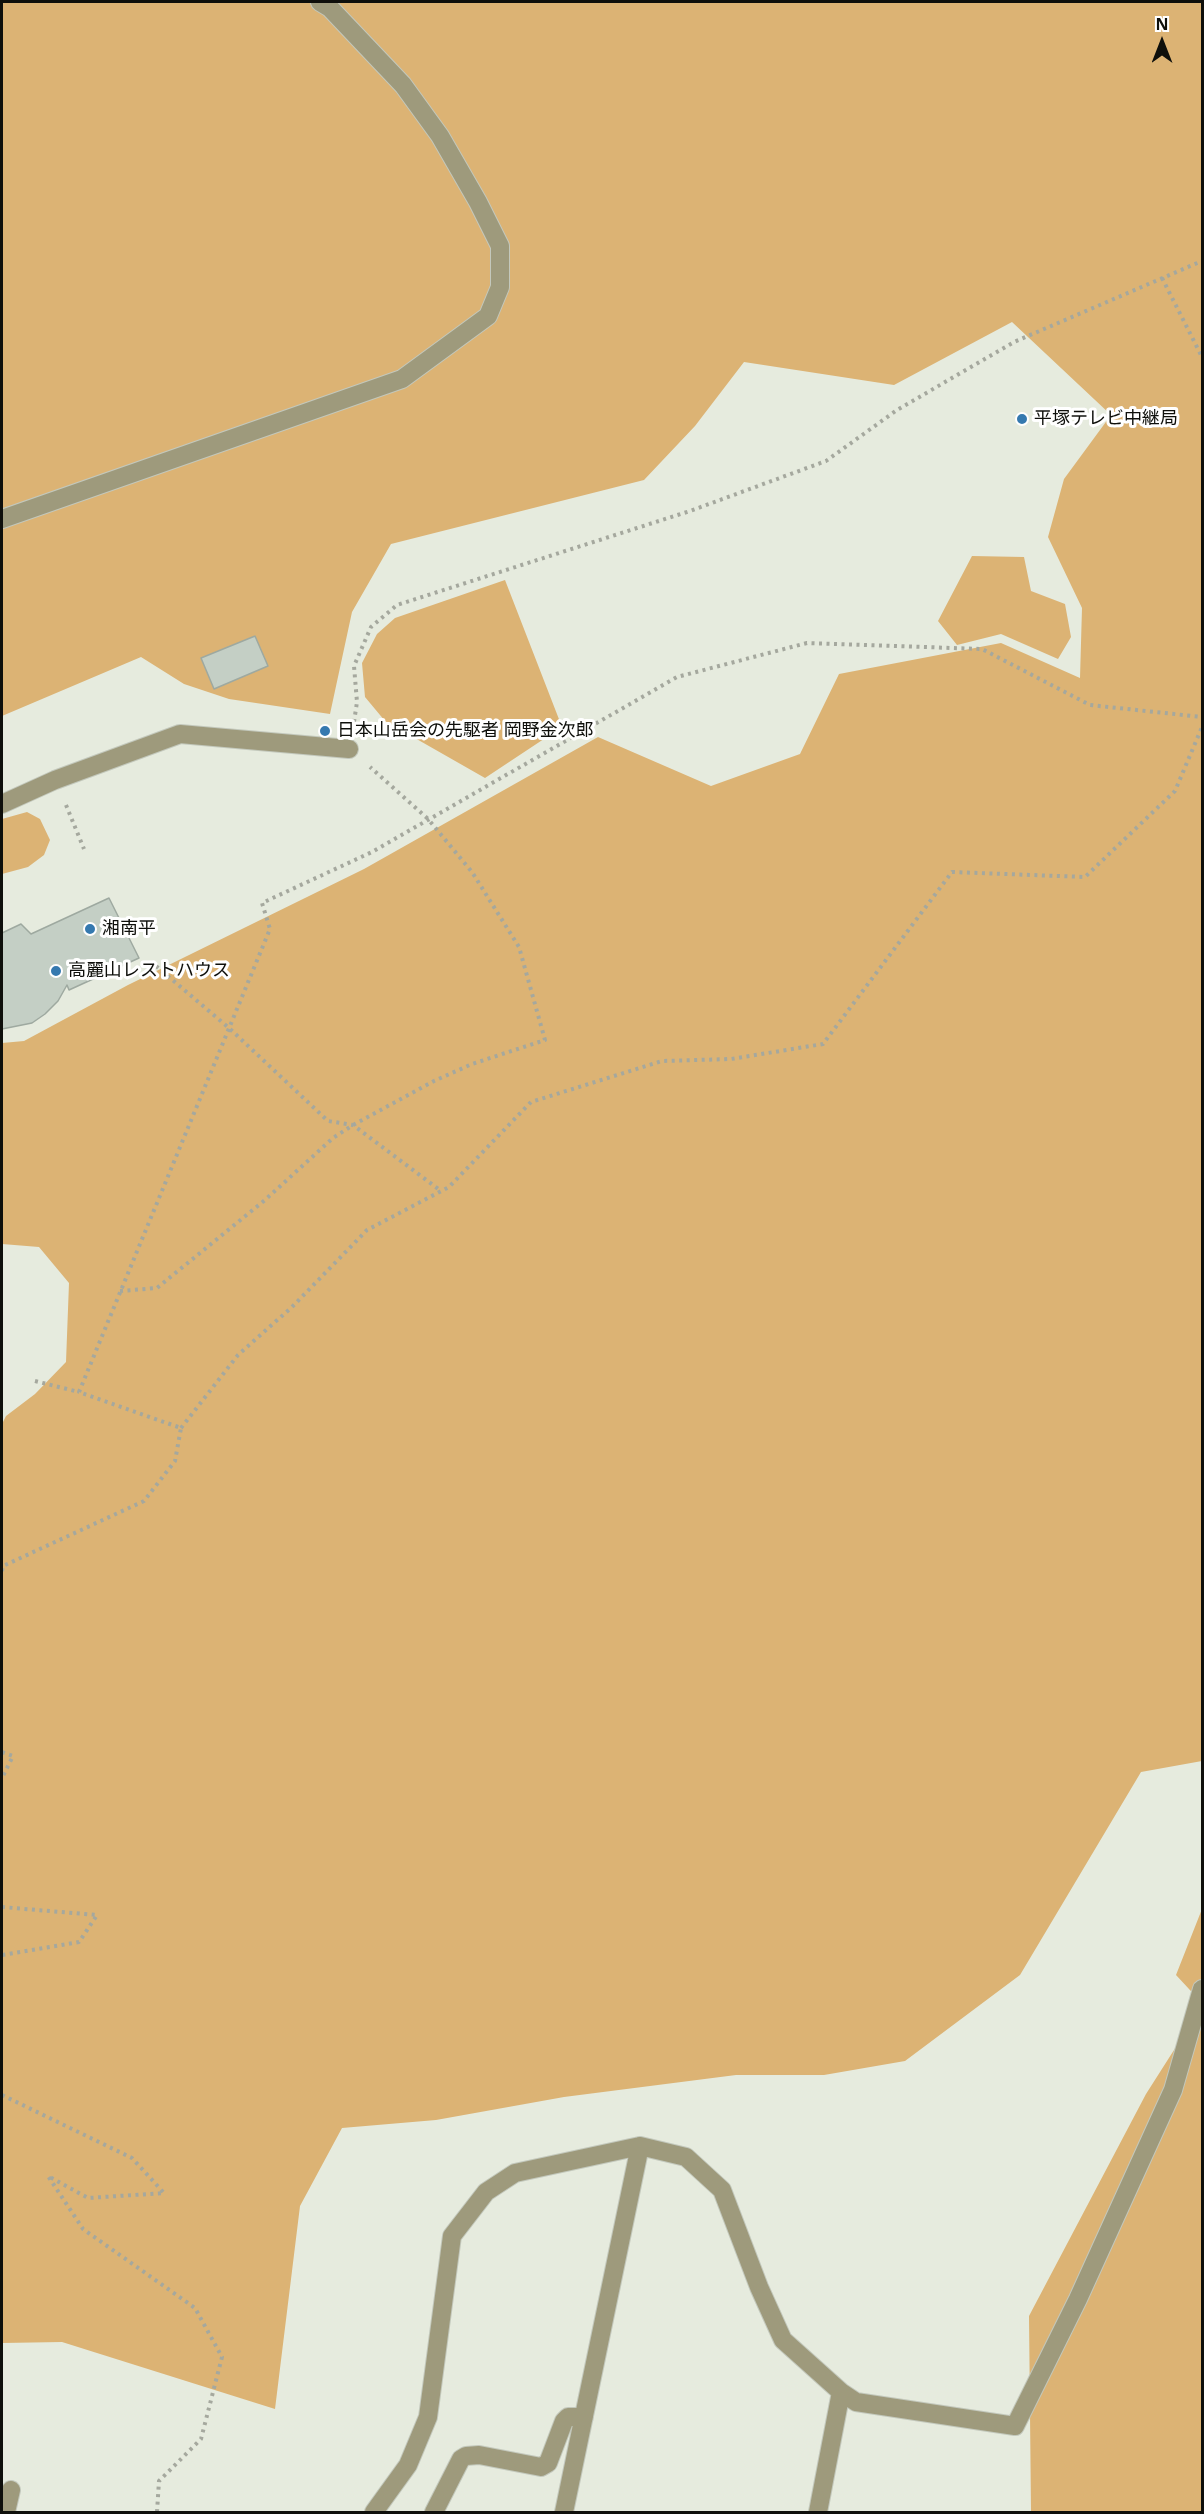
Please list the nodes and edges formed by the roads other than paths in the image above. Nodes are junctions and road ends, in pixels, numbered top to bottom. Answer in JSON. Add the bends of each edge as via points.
{"nodes":[{"id":1,"x":320,"y":2,"type":"edge"},
{"id":2,"x":2,"y":519,"type":"edge"},
{"id":3,"x":349,"y":749,"type":"road end"},
{"id":4,"x":2,"y":804,"type":"edge"},
{"id":5,"x":1203,"y":1989,"type":"edge"},
{"id":6,"x":640,"y":2146,"type":"junction"},
{"id":7,"x":841,"y":2392,"type":"junction"},
{"id":8,"x":584,"y":2417,"type":"junction"},
{"id":9,"x":12,"y":2490,"type":"dead end"},
{"id":10,"x":6,"y":2512,"type":"edge"},
{"id":11,"x":374,"y":2512,"type":"edge"},
{"id":12,"x":434,"y":2512,"type":"edge"},
{"id":13,"x":564,"y":2512,"type":"edge"},
{"id":14,"x":818,"y":2512,"type":"edge"}],
"edges":[{"from":1,"to":2,"type":"street","via":[[403,85],[440,136],[478,202],[500,246],[500,287],[488,316],[402,380]]},
{"from":3,"to":4,"type":"street","via":[[180,734]]},
{"from":5,"to":7,"type":"street","via":[[1173,2091],[1015,2426],[856,2402]]},
{"from":6,"to":7,"type":"street","via":[[686,2157],[722,2190],[783,2340]]},
{"from":6,"to":8,"type":"street"},
{"from":6,"to":11,"type":"street","via":[[515,2173],[486,2192],[452,2236],[428,2417],[408,2465]]},
{"from":7,"to":14,"type":"street"},
{"from":8,"to":12,"type":"street","via":[[568,2417],[564,2421],[548,2463],[541,2467],[479,2455],[461,2459]]},
{"from":8,"to":13,"type":"street"},
{"from":9,"to":10,"type":"street"}]}
